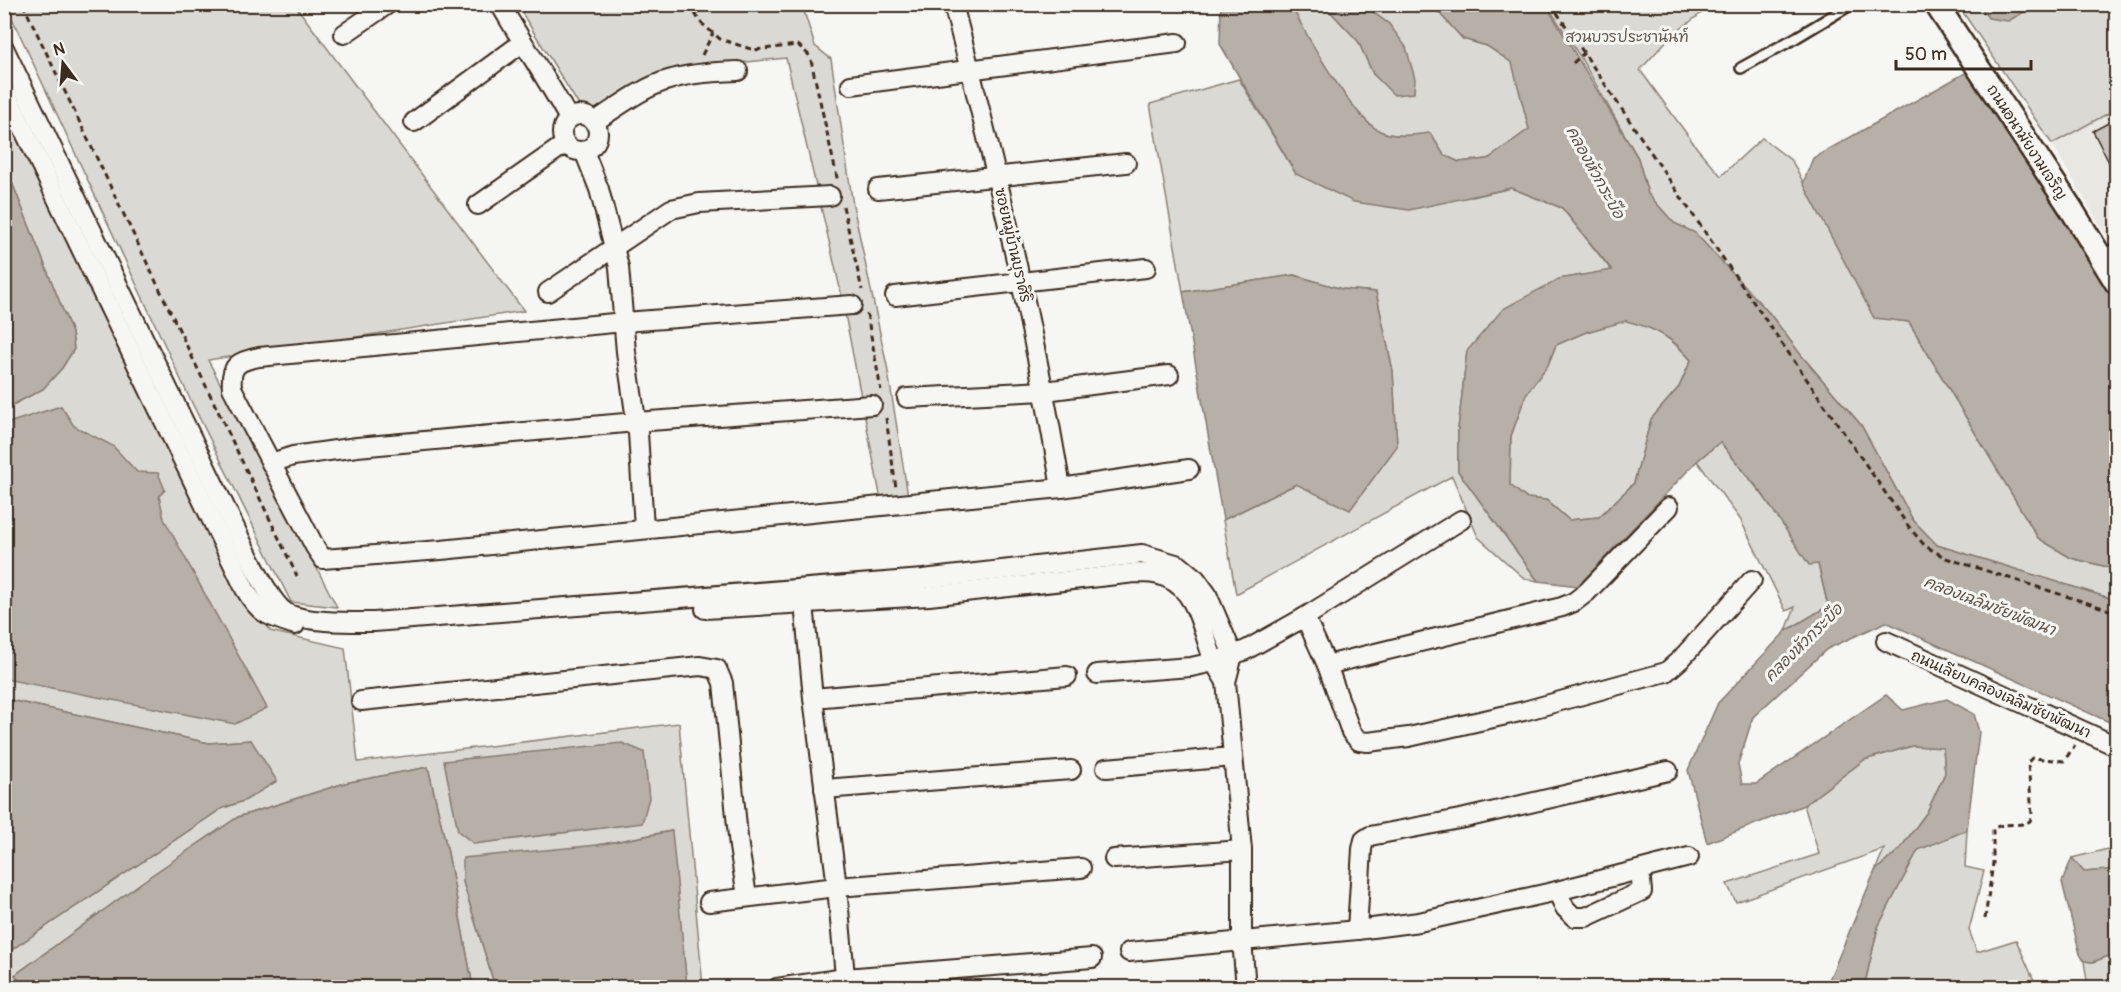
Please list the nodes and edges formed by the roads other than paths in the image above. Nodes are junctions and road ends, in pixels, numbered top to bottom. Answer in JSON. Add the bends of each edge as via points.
{"nodes":[{"id":1,"x":387,"y":4,"type":"edge"},
{"id":2,"x":500,"y":4,"type":"edge"},
{"id":3,"x":953,"y":4,"type":"edge"},
{"id":4,"x":1852,"y":4,"type":"edge"},
{"id":5,"x":1936,"y":4,"type":"edge"},
{"id":6,"x":344,"y":34,"type":"dead end"},
{"id":7,"x":522,"y":43,"type":"junction"},
{"id":8,"x":1177,"y":43,"type":"dead end"},
{"id":9,"x":4,"y":48,"type":"edge"},
{"id":10,"x":1741,"y":68,"type":"dead end"},
{"id":11,"x":970,"y":70,"type":"junction"},
{"id":12,"x":738,"y":71,"type":"dead end"},
{"id":13,"x":851,"y":85,"type":"dead end"},
{"id":14,"x":4,"y":89,"type":"edge"},
{"id":15,"x":569,"y":119,"type":"junction"},
{"id":16,"x":414,"y":122,"type":"dead end"},
{"id":17,"x":594,"y":122,"type":"junction"},
{"id":18,"x":565,"y":144,"type":"junction"},
{"id":19,"x":584,"y":151,"type":"junction"},
{"id":20,"x":1126,"y":163,"type":"dead end"},
{"id":21,"x":998,"y":176,"type":"junction"},
{"id":22,"x":878,"y":189,"type":"dead end"},
{"id":23,"x":838,"y":196,"type":"road end"},
{"id":24,"x":478,"y":205,"type":"dead end"},
{"id":25,"x":81,"y":208,"type":"junction"},
{"id":26,"x":65,"y":217,"type":"junction"},
{"id":27,"x":614,"y":247,"type":"junction"},
{"id":28,"x":2109,"y":252,"type":"edge"},
{"id":29,"x":1146,"y":268,"type":"dead end"},
{"id":30,"x":1022,"y":282,"type":"junction"},
{"id":31,"x":2116,"y":282,"type":"edge"},
{"id":32,"x":548,"y":292,"type":"dead end"},
{"id":33,"x":895,"y":296,"type":"dead end"},
{"id":34,"x":861,"y":304,"type":"road end"},
{"id":35,"x":624,"y":322,"type":"junction"},
{"id":36,"x":1169,"y":375,"type":"dead end"},
{"id":37,"x":1045,"y":391,"type":"junction"},
{"id":38,"x":907,"y":398,"type":"dead end"},
{"id":39,"x":880,"y":406,"type":"road end"},
{"id":40,"x":636,"y":422,"type":"junction"},
{"id":41,"x":271,"y":464,"type":"junction"},
{"id":42,"x":1189,"y":469,"type":"dead end"},
{"id":43,"x":1061,"y":488,"type":"junction"},
{"id":44,"x":1669,"y":507,"type":"dead end"},
{"id":45,"x":1461,"y":520,"type":"dead end"},
{"id":46,"x":644,"y":528,"type":"junction"},
{"id":47,"x":1135,"y":564,"type":"junction"},
{"id":48,"x":1752,"y":580,"type":"dead end"},
{"id":49,"x":804,"y":596,"type":"junction"},
{"id":50,"x":1305,"y":617,"type":"junction"},
{"id":51,"x":1886,"y":641,"type":"dead end"},
{"id":52,"x":1233,"y":655,"type":"junction"},
{"id":53,"x":1214,"y":662,"type":"junction"},
{"id":54,"x":1327,"y":665,"type":"junction"},
{"id":55,"x":1097,"y":674,"type":"dead end"},
{"id":56,"x":1066,"y":676,"type":"dead end"},
{"id":57,"x":1226,"y":682,"type":"junction"},
{"id":58,"x":813,"y":698,"type":"junction"},
{"id":59,"x":361,"y":701,"type":"dead end"},
{"id":60,"x":2116,"y":746,"type":"edge"},
{"id":61,"x":1233,"y":757,"type":"junction"},
{"id":62,"x":1106,"y":768,"type":"dead end"},
{"id":63,"x":1071,"y":771,"type":"dead end"},
{"id":64,"x":1668,"y":771,"type":"dead end"},
{"id":65,"x":824,"y":789,"type":"junction"},
{"id":66,"x":1242,"y":850,"type":"junction"},
{"id":67,"x":1689,"y":857,"type":"dead end"},
{"id":68,"x":1114,"y":859,"type":"dead end"},
{"id":69,"x":1081,"y":868,"type":"dead end"},
{"id":70,"x":1640,"y":870,"type":"junction"},
{"id":71,"x":837,"y":887,"type":"junction"},
{"id":72,"x":1557,"y":891,"type":"junction"},
{"id":73,"x":747,"y":896,"type":"junction"},
{"id":74,"x":709,"y":902,"type":"dead end"},
{"id":75,"x":1357,"y":930,"type":"junction"},
{"id":76,"x":1242,"y":940,"type":"junction"},
{"id":77,"x":1129,"y":952,"type":"dead end"},
{"id":78,"x":1092,"y":957,"type":"dead end"},
{"id":79,"x":845,"y":983,"type":"edge"},
{"id":80,"x":777,"y":987,"type":"edge"},
{"id":81,"x":1246,"y":987,"type":"edge"}],
"edges":[{"from":1,"to":6,"type":"street"},
{"from":2,"to":7,"type":"street"},
{"from":3,"to":11,"type":"street","name":"ซอยหมู่บ้านบุราศิริ"},
{"from":4,"to":10,"type":"lane"},
{"from":5,"to":28,"type":"street","name":"ถนนอนามัยงามเจริญ"},
{"from":7,"to":15,"type":"street"},
{"from":7,"to":16,"type":"street"},
{"from":8,"to":11,"type":"street"},
{"from":9,"to":25,"type":"street"},
{"from":11,"to":13,"type":"street"},
{"from":11,"to":21,"type":"street","name":"ซอยหมู่บ้านบุราศิริ"},
{"from":12,"to":17,"type":"street","via":[[672,79]]},
{"from":14,"to":26,"type":"street"},
{"from":15,"to":17,"type":"street","via":[[582,116]]},
{"from":15,"to":18,"type":"street","via":[[562,131]]},
{"from":17,"to":19,"type":"street","via":[[598,136]]},
{"from":18,"to":19,"type":"street"},
{"from":18,"to":24,"type":"street"},
{"from":19,"to":27,"type":"street"},
{"from":20,"to":21,"type":"street"},
{"from":21,"to":22,"type":"street"},
{"from":21,"to":30,"type":"street","name":"ซอยหมู่บ้านบุราศิริ"},
{"from":23,"to":27,"type":"street","via":[[699,203],[671,209]]},
{"from":25,"to":26,"type":"street"},
{"from":25,"to":49,"type":"street","via":[[250,559],[286,612],[305,618],[374,622]]},
{"from":26,"to":49,"type":"street","via":[[236,572],[254,606],[262,613],[299,627],[350,632]]},
{"from":27,"to":32,"type":"street"},
{"from":27,"to":35,"type":"street"},
{"from":28,"to":31,"type":"street","name":"ถนนอนามัยงามเจริญ"},
{"from":29,"to":30,"type":"street"},
{"from":30,"to":33,"type":"street"},
{"from":30,"to":37,"type":"street","name":"ซอยหมู่บ้านบุราศิริ"},
{"from":34,"to":35,"type":"street"},
{"from":35,"to":40,"type":"street"},
{"from":35,"to":41,"type":"street","via":[[243,360],[235,366],[232,388]]},
{"from":36,"to":37,"type":"street"},
{"from":37,"to":38,"type":"street"},
{"from":37,"to":43,"type":"street","name":"ซอยหมู่บ้านบุราศิริ"},
{"from":39,"to":40,"type":"street"},
{"from":40,"to":41,"type":"street","via":[[357,447],[293,456]]},
{"from":40,"to":46,"type":"street"},
{"from":41,"to":46,"type":"street","via":[[323,559]]},
{"from":42,"to":43,"type":"street"},
{"from":43,"to":46,"type":"street"},
{"from":44,"to":54,"type":"street","via":[[1574,602]]},
{"from":45,"to":50,"type":"street"},
{"from":47,"to":49,"type":"street","via":[[1013,578],[923,579]]},
{"from":47,"to":52,"type":"street","via":[[1153,556],[1179,565],[1196,579],[1214,606]]},
{"from":47,"to":53,"type":"street","via":[[1166,577],[1186,592],[1200,617]]},
{"from":48,"to":54,"type":"street","via":[[1666,672],[1409,737],[1359,741],[1351,732]]},
{"from":49,"to":58,"type":"street"},
{"from":50,"to":52,"type":"street"},
{"from":50,"to":54,"type":"street"},
{"from":51,"to":60,"type":"street","name":"ถนนเลียบคลองเฉลิมชัยพัฒนา"},
{"from":52,"to":53,"type":"street"},
{"from":52,"to":57,"type":"street"},
{"from":53,"to":55,"type":"street"},
{"from":53,"to":57,"type":"street"},
{"from":56,"to":58,"type":"street"},
{"from":57,"to":61,"type":"street"},
{"from":58,"to":65,"type":"street"},
{"from":59,"to":73,"type":"street","via":[[700,666],[717,669],[723,683]]},
{"from":61,"to":62,"type":"street"},
{"from":61,"to":66,"type":"street"},
{"from":63,"to":65,"type":"street"},
{"from":64,"to":75,"type":"street","via":[[1370,836],[1364,840],[1362,849]]},
{"from":65,"to":71,"type":"street"},
{"from":66,"to":68,"type":"street"},
{"from":66,"to":76,"type":"street"},
{"from":67,"to":70,"type":"street"},
{"from":69,"to":71,"type":"street"},
{"from":70,"to":72,"type":"street"},
{"from":70,"to":72,"type":"street","via":[[1642,891],[1586,917],[1574,916],[1565,908]]},
{"from":71,"to":73,"type":"street"},
{"from":71,"to":79,"type":"street"},
{"from":72,"to":75,"type":"street","via":[[1419,922]]},
{"from":73,"to":74,"type":"street"},
{"from":75,"to":76,"type":"street"},
{"from":76,"to":77,"type":"street"},
{"from":76,"to":81,"type":"street"},
{"from":78,"to":79,"type":"street"},
{"from":79,"to":80,"type":"street"}]}
